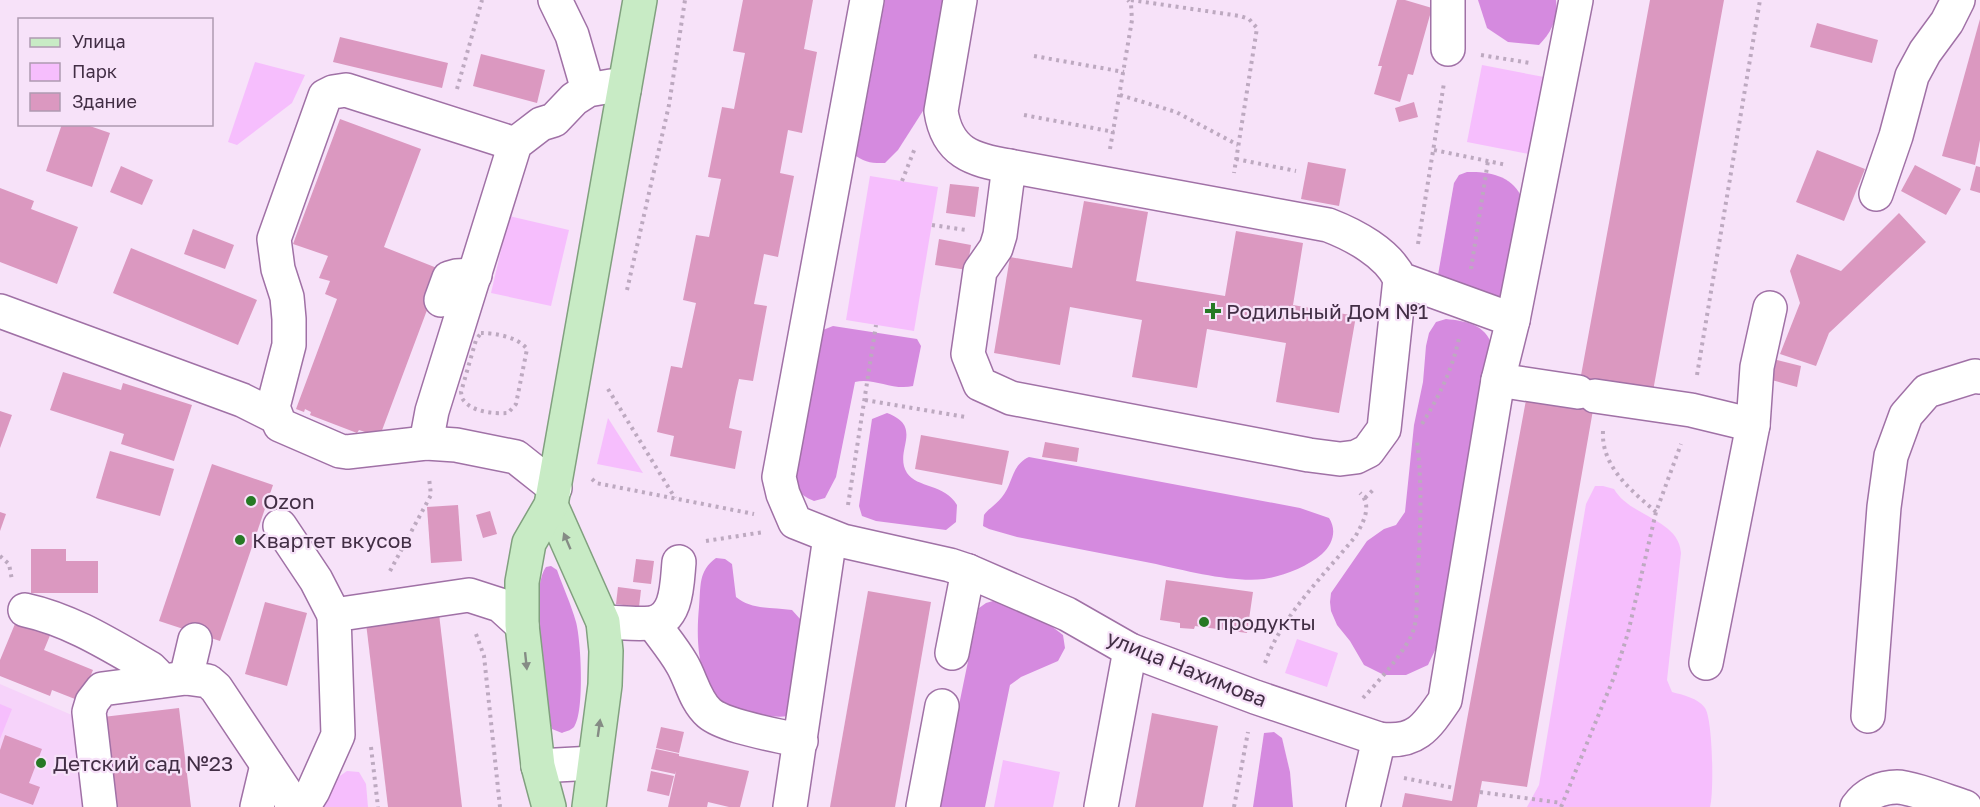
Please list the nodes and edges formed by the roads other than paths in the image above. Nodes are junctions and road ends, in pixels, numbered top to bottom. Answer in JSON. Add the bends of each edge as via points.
{"nodes":[{"id":1,"x":555,"y":0,"type":"edge"},
{"id":2,"x":640,"y":0,"type":"edge"},
{"id":3,"x":867,"y":0,"type":"edge"},
{"id":4,"x":960,"y":0,"type":"edge"},
{"id":5,"x":1448,"y":0,"type":"edge"},
{"id":6,"x":1576,"y":0,"type":"edge"},
{"id":7,"x":1958,"y":0,"type":"edge"},
{"id":8,"x":1448,"y":49,"type":"road end"},
{"id":9,"x":588,"y":90,"type":"junction"},
{"id":10,"x":624,"y":90,"type":"junction"},
{"id":11,"x":515,"y":144,"type":"junction"},
{"id":12,"x":1009,"y":166,"type":"junction"},
{"id":13,"x":1876,"y":194,"type":"dead end"},
{"id":14,"x":475,"y":275,"type":"junction"},
{"id":15,"x":1405,"y":281,"type":"junction"},
{"id":16,"x":441,"y":300,"type":"dead end"},
{"id":17,"x":1770,"y":308,"type":"dead end"},
{"id":18,"x":0,"y":311,"type":"edge"},
{"id":19,"x":1513,"y":320,"type":"junction"},
{"id":20,"x":1980,"y":377,"type":"edge"},
{"id":21,"x":1498,"y":380,"type":"junction"},
{"id":22,"x":278,"y":421,"type":"junction"},
{"id":23,"x":1753,"y":425,"type":"junction"},
{"id":24,"x":426,"y":443,"type":"junction"},
{"id":25,"x":553,"y":496,"type":"junction"},
{"id":26,"x":279,"y":526,"type":"dead end"},
{"id":27,"x":836,"y":539,"type":"junction"},
{"id":28,"x":679,"y":562,"type":"road end"},
{"id":29,"x":968,"y":571,"type":"junction"},
{"id":30,"x":25,"y":610,"type":"dead end"},
{"id":31,"x":334,"y":615,"type":"junction"},
{"id":32,"x":603,"y":622,"type":"junction"},
{"id":33,"x":653,"y":623,"type":"junction"},
{"id":34,"x":522,"y":625,"type":"junction"},
{"id":35,"x":195,"y":640,"type":"dead end"},
{"id":36,"x":1130,"y":650,"type":"junction"},
{"id":37,"x":952,"y":653,"type":"dead end"},
{"id":38,"x":1706,"y":663,"type":"dead end"},
{"id":39,"x":172,"y":679,"type":"junction"},
{"id":40,"x":942,"y":706,"type":"dead end"},
{"id":41,"x":1868,"y":716,"type":"dead end"},
{"id":42,"x":1379,"y":739,"type":"junction"},
{"id":43,"x":801,"y":741,"type":"junction"},
{"id":44,"x":594,"y":763,"type":"junction"},
{"id":45,"x":267,"y":765,"type":"junction"},
{"id":46,"x":538,"y":766,"type":"junction"},
{"id":47,"x":99,"y":807,"type":"edge"},
{"id":48,"x":257,"y":807,"type":"edge"},
{"id":49,"x":292,"y":807,"type":"edge"},
{"id":50,"x":303,"y":807,"type":"edge"},
{"id":51,"x":549,"y":807,"type":"edge"},
{"id":52,"x":589,"y":807,"type":"edge"},
{"id":53,"x":790,"y":807,"type":"edge"},
{"id":54,"x":923,"y":807,"type":"edge"},
{"id":55,"x":1101,"y":807,"type":"edge"},
{"id":56,"x":1363,"y":807,"type":"edge"},
{"id":57,"x":1857,"y":807,"type":"edge"},
{"id":58,"x":1965,"y":807,"type":"edge"}],
"edges":[{"from":1,"to":9,"type":"lane","via":[[572,35]]},
{"from":2,"to":10,"type":"main road"},
{"from":3,"to":27,"type":"lane","name":"улица Нахимова","via":[[779,477],[797,523]]},
{"from":4,"to":12,"type":"lane","via":[[941,111],[943,121],[957,148],[989,163]]},
{"from":5,"to":8,"type":"lane"},
{"from":6,"to":19,"type":"lane"},
{"from":7,"to":13,"type":"lane","via":[[1912,76]]},
{"from":9,"to":10,"type":"lane","via":[[611,86]]},
{"from":9,"to":11,"type":"lane","via":[[554,120],[541,124]]},
{"from":10,"to":25,"type":"main road"},
{"from":11,"to":14,"type":"lane"},
{"from":11,"to":22,"type":"lane","via":[[346,90],[325,96],[274,239],[289,319],[289,345],[273,407]]},
{"from":12,"to":15,"type":"lane","via":[[1328,225],[1372,249],[1395,267]]},
{"from":12,"to":15,"type":"lane","via":[[996,248],[980,271],[968,354],[980,384],[1011,399],[1309,455],[1340,459],[1356,456],[1368,451],[1384,429]]},
{"from":14,"to":16,"type":"lane","via":[[449,278]]},
{"from":14,"to":24,"type":"lane","via":[[432,411]]},
{"from":15,"to":19,"type":"lane"},
{"from":17,"to":23,"type":"lane","via":[[1757,367]]},
{"from":18,"to":22,"type":"lane","via":[[242,400]]},
{"from":19,"to":21,"type":"lane"},
{"from":20,"to":41,"type":"lane","via":[[1927,391],[1906,415],[1891,456]]},
{"from":21,"to":23,"type":"lane","via":[[1692,410]]},
{"from":21,"to":42,"type":"lane","via":[[1445,700],[1419,732],[1393,741]]},
{"from":22,"to":24,"type":"lane","via":[[339,451]]},
{"from":23,"to":38,"type":"lane"},
{"from":24,"to":25,"type":"lane","via":[[516,456]]},
{"from":32,"to":25,"type":"main road","one_way":true},
{"from":25,"to":34,"type":"main road","via":[[529,543],[522,582]]},
{"from":26,"to":31,"type":"lane","via":[[316,580]]},
{"from":27,"to":29,"type":"lane","name":"улица Нахимова"},
{"from":27,"to":43,"type":"lane"},
{"from":28,"to":33,"type":"lane","via":[[673,603]]},
{"from":29,"to":36,"type":"lane","name":"улица Нахимова","via":[[1067,614]]},
{"from":29,"to":37,"type":"lane"},
{"from":30,"to":39,"type":"lane","via":[[73,625],[156,674]]},
{"from":31,"to":34,"type":"lane","via":[[469,595],[500,605]]},
{"from":31,"to":50,"type":"lane","via":[[338,735]]},
{"from":32,"to":33,"type":"lane"},
{"from":44,"to":32,"type":"main road","one_way":true,"via":[[605,685]]},
{"from":33,"to":43,"type":"lane","via":[[684,666],[708,712],[720,720]]},
{"from":34,"to":46,"type":"main road","one_way":true},
{"from":35,"to":39,"type":"lane"},
{"from":36,"to":42,"type":"lane","name":"улица Нахимова"},
{"from":36,"to":55,"type":"lane"},
{"from":39,"to":45,"type":"lane","via":[[208,681],[216,688]]},
{"from":39,"to":47,"type":"lane","via":[[102,689],[92,702],[89,712]]},
{"from":40,"to":54,"type":"lane"},
{"from":42,"to":56,"type":"lane"},
{"from":43,"to":53,"type":"lane"},
{"from":44,"to":46,"type":"lane"},
{"from":44,"to":52,"type":"main road"},
{"from":45,"to":48,"type":"lane"},
{"from":45,"to":49,"type":"lane"},
{"from":46,"to":51,"type":"main road"},
{"from":57,"to":58,"type":"lane","via":[[1865,797],[1898,787]]}]}
